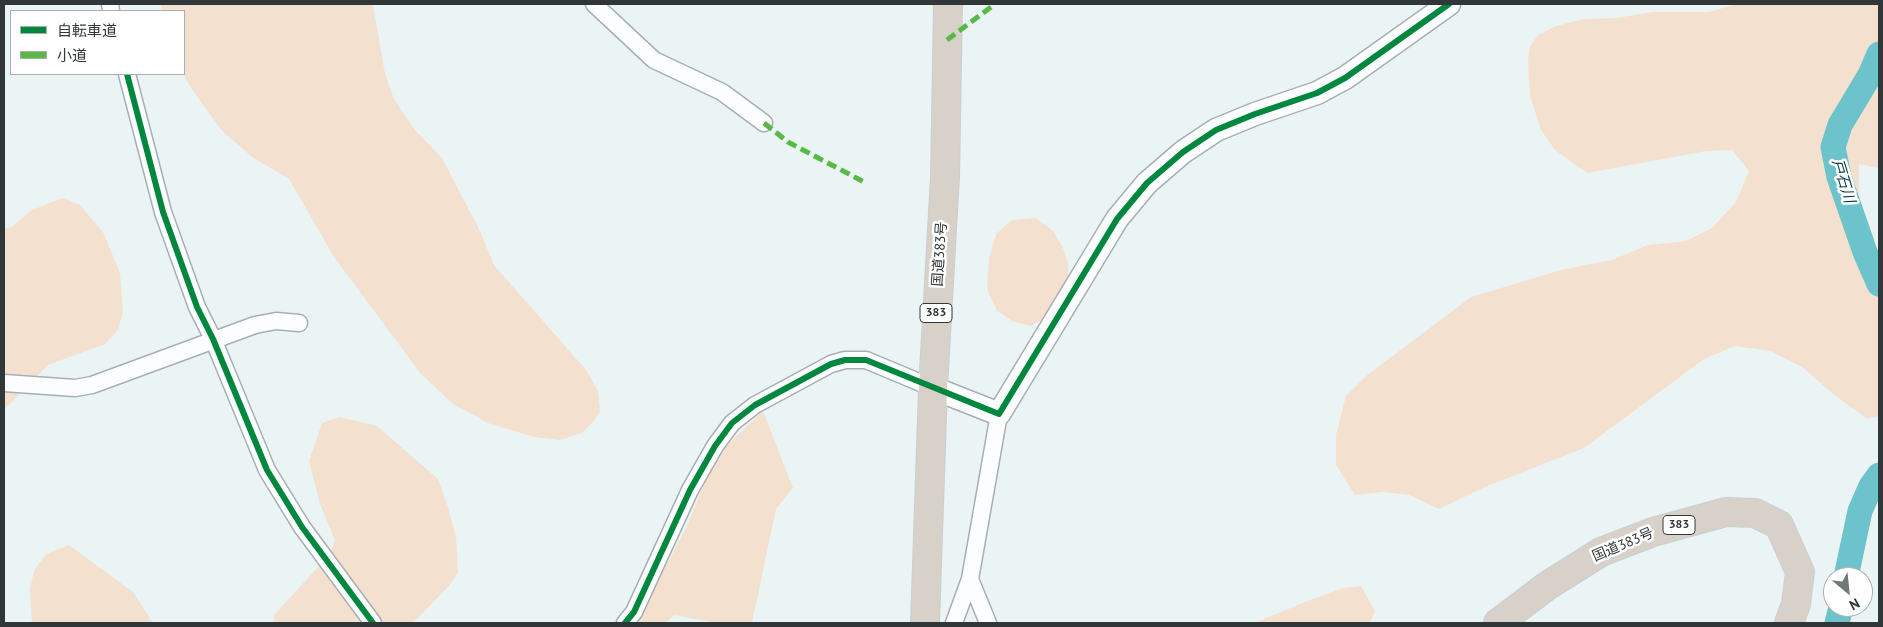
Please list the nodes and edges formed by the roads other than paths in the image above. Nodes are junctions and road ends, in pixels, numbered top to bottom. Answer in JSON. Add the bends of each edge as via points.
{"nodes":[{"id":1,"x":594,"y":4,"type":"edge"},
{"id":2,"x":948,"y":4,"type":"edge"},
{"id":3,"x":1449,"y":4,"type":"edge"},
{"id":4,"x":127,"y":75,"type":"edge"},
{"id":5,"x":764,"y":122,"type":"dead end"},
{"id":6,"x":299,"y":323,"type":"dead end"},
{"id":7,"x":213,"y":339,"type":"junction"},
{"id":8,"x":4,"y":382,"type":"edge"},
{"id":9,"x":933,"y":388,"type":"junction"},
{"id":10,"x":999,"y":414,"type":"junction"},
{"id":11,"x":970,"y":579,"type":"junction"},
{"id":12,"x":373,"y":623,"type":"edge"},
{"id":13,"x":625,"y":623,"type":"edge"},
{"id":14,"x":925,"y":623,"type":"edge"},
{"id":15,"x":954,"y":623,"type":"edge"},
{"id":16,"x":988,"y":623,"type":"edge"},
{"id":17,"x":1498,"y":623,"type":"edge"},
{"id":18,"x":1789,"y":623,"type":"edge"}],
"edges":[{"from":1,"to":5,"type":"street","via":[[654,60],[722,92]]},
{"from":2,"to":9,"type":"highway","name":"国道383号","number":"383","via":[[945,177]]},
{"from":3,"to":10,"type":"street","via":[[1344,78],[1317,93],[1216,130],[1183,152],[1147,183],[1117,220]]},
{"from":4,"to":7,"type":"street","via":[[164,212],[197,307]]},
{"from":6,"to":7,"type":"street","via":[[276,321]]},
{"from":7,"to":8,"type":"street","via":[[92,385],[76,388]]},
{"from":7,"to":12,"type":"street","via":[[267,470],[302,527]]},
{"from":9,"to":10,"type":"street"},
{"from":9,"to":13,"type":"street","via":[[866,360],[845,360],[831,364],[755,405],[732,422],[690,490],[634,612]]},
{"from":9,"to":14,"type":"highway","name":"国道383号","number":"383"},
{"from":10,"to":11,"type":"street"},
{"from":11,"to":15,"type":"street"},
{"from":11,"to":16,"type":"street"},
{"from":17,"to":18,"type":"highway","name":"国道383号","number":"383","via":[[1547,586],[1601,552],[1653,532],[1726,512],[1755,513],[1779,525],[1800,572],[1796,604]]}]}
